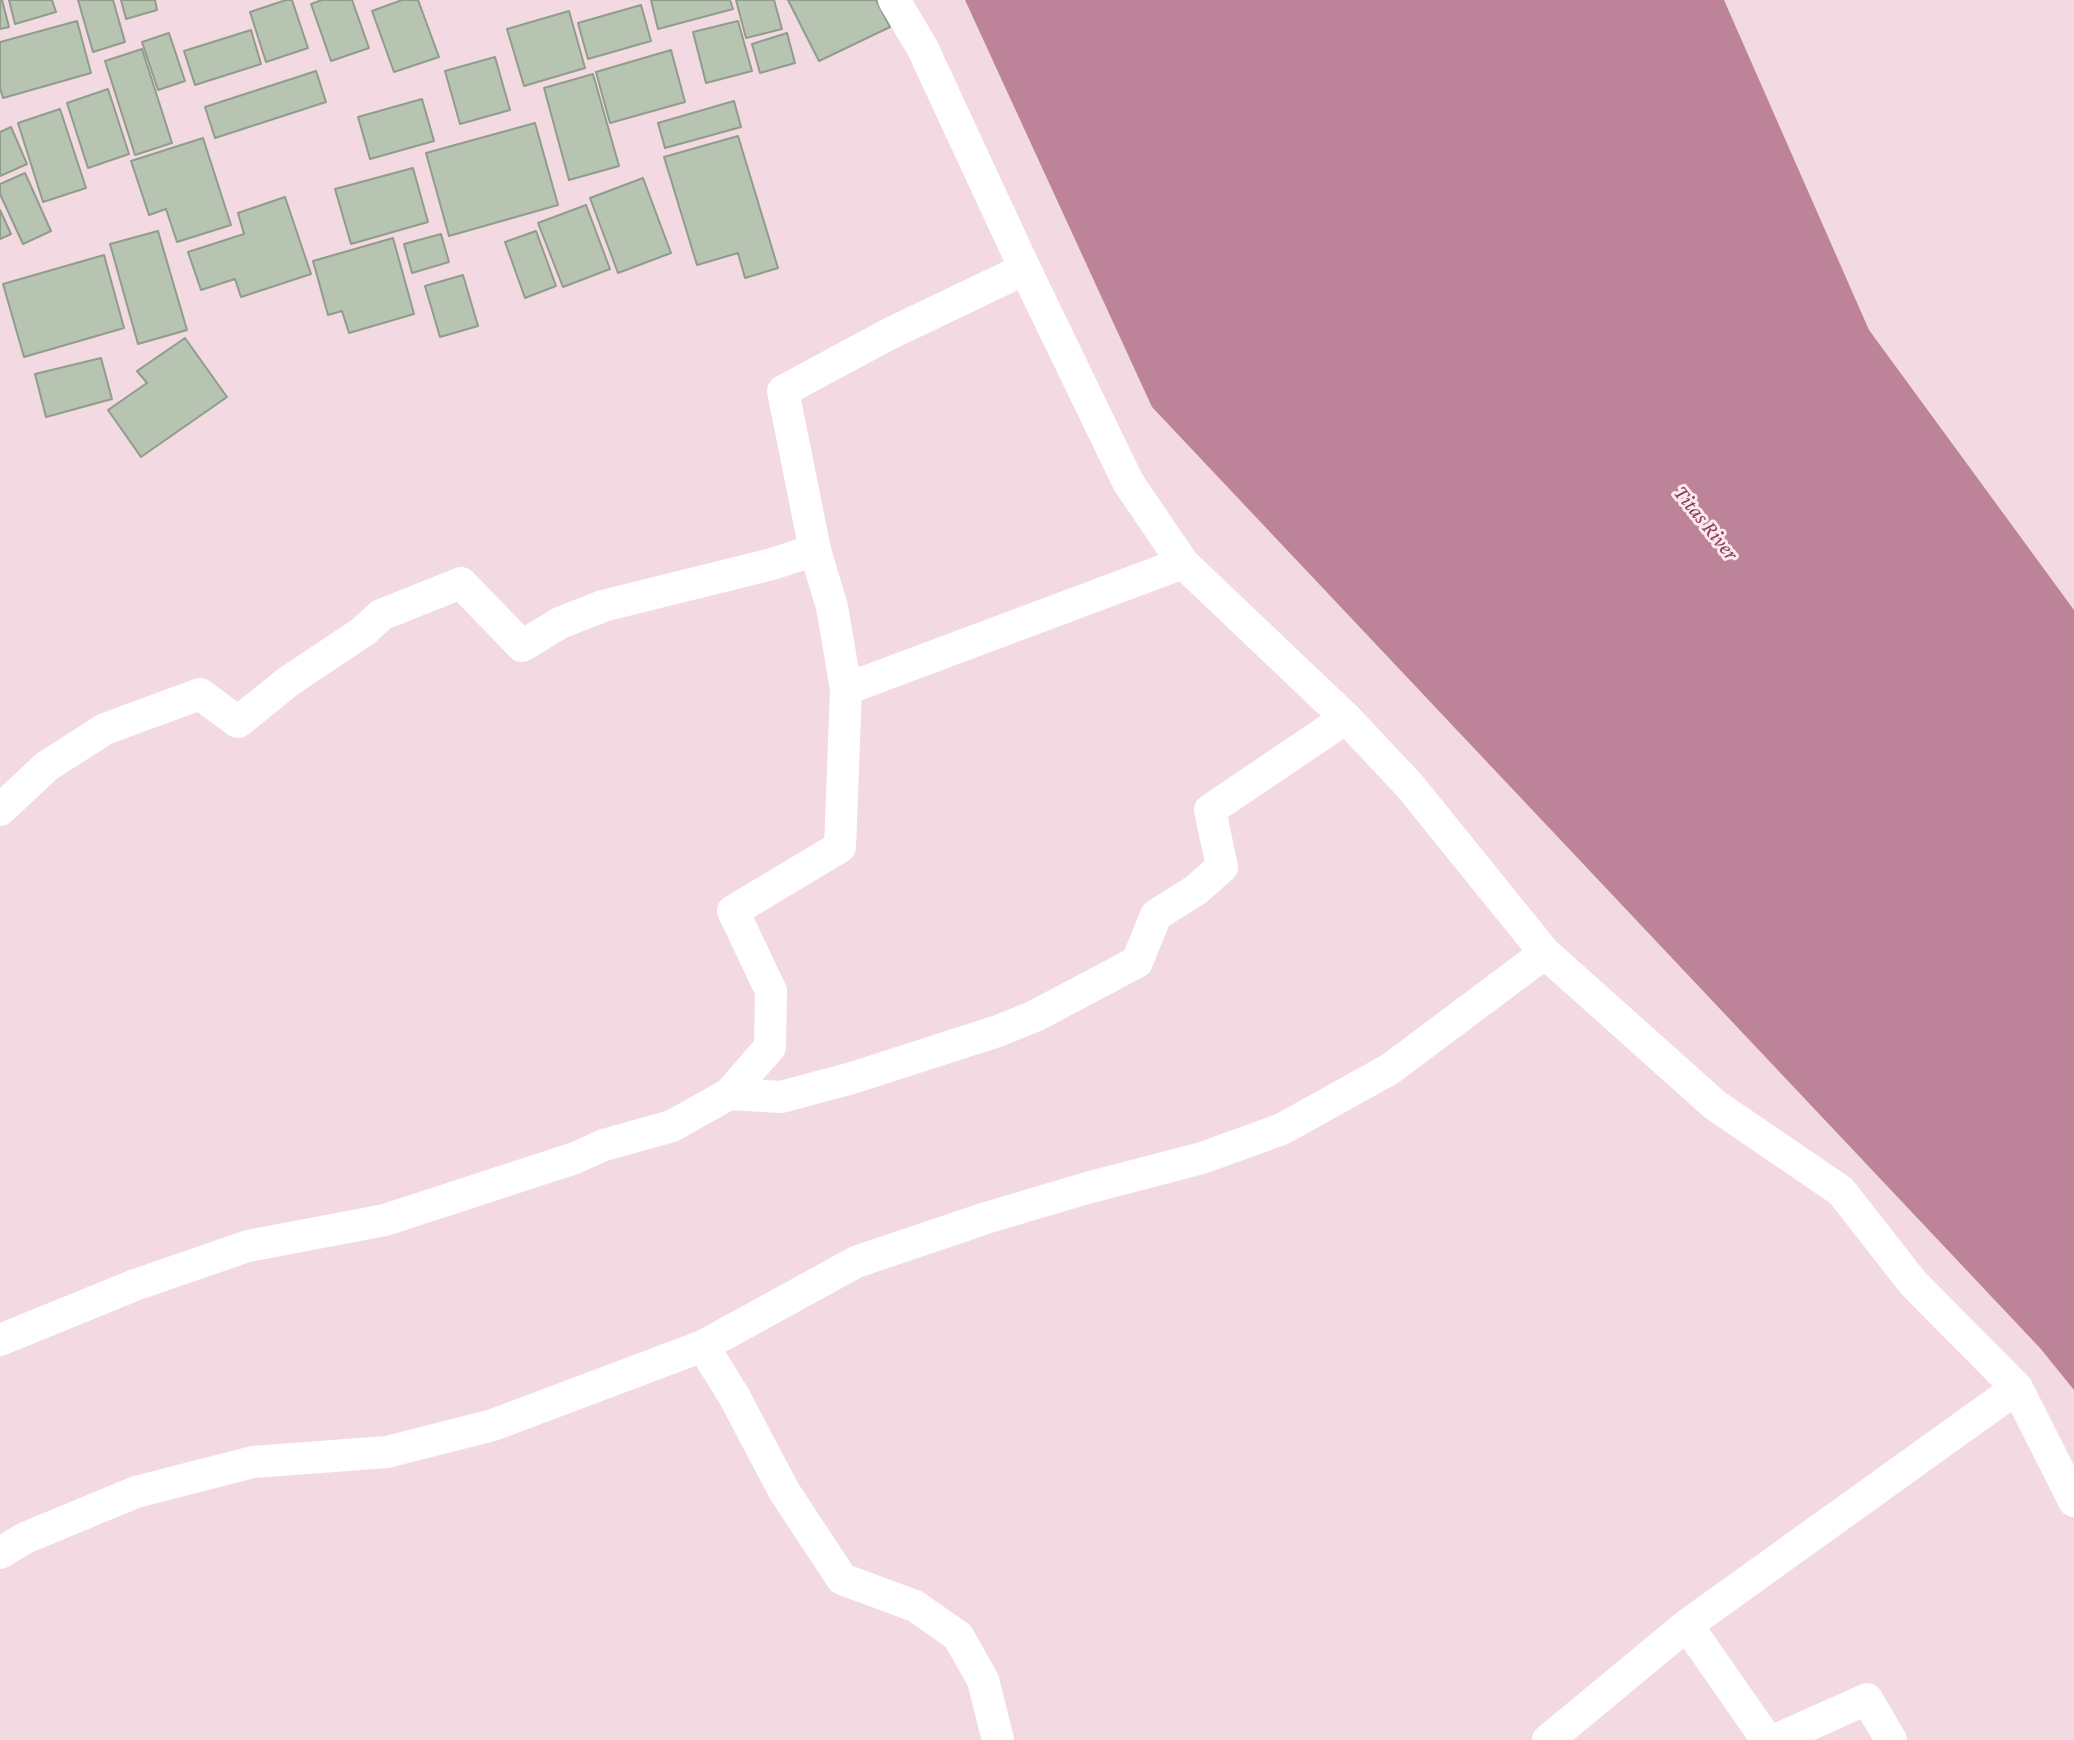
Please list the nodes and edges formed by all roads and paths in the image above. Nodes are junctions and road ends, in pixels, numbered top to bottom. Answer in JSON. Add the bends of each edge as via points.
{"nodes":[{"id":1,"x":894,"y":0,"type":"edge"},
{"id":2,"x":1025,"y":269,"type":"junction"},
{"id":3,"x":815,"y":550,"type":"junction"},
{"id":4,"x":1183,"y":563,"type":"junction"},
{"id":5,"x":846,"y":689,"type":"junction"},
{"id":6,"x":1346,"y":718,"type":"junction"},
{"id":7,"x":0,"y":810,"type":"edge"},
{"id":8,"x":1545,"y":953,"type":"junction"},
{"id":9,"x":729,"y":1094,"type":"junction"},
{"id":10,"x":0,"y":1340,"type":"edge"},
{"id":11,"x":703,"y":1346,"type":"junction"},
{"id":12,"x":2017,"y":1388,"type":"junction"},
{"id":13,"x":2074,"y":1501,"type":"edge"},
{"id":14,"x":0,"y":1553,"type":"edge"},
{"id":15,"x":1687,"y":1625,"type":"junction"},
{"id":16,"x":998,"y":1740,"type":"edge"},
{"id":17,"x":1548,"y":1740,"type":"edge"},
{"id":18,"x":1767,"y":1740,"type":"edge"},
{"id":19,"x":1775,"y":1740,"type":"edge"},
{"id":20,"x":1891,"y":1740,"type":"edge"}],
"edges":[{"from":1,"to":2,"type":"street","via":[[922,47]]},
{"from":2,"to":3,"type":"street","via":[[783,391]]},
{"from":2,"to":4,"type":"street","via":[[1128,482]]},
{"from":3,"to":5,"type":"street","via":[[832,607]]},
{"from":3,"to":7,"type":"street","via":[[603,606],[522,646],[461,583],[381,615],[238,722],[200,694],[105,729],[47,766]]},
{"from":4,"to":5,"type":"street"},
{"from":4,"to":6,"type":"street"},
{"from":5,"to":9,"type":"street","via":[[840,847],[733,911],[771,991],[770,1047]]},
{"from":6,"to":8,"type":"street","via":[[1409,785]]},
{"from":6,"to":9,"type":"street","via":[[1210,810],[1222,867],[1156,915],[1137,962],[1035,1016],[948,1047],[781,1097]]},
{"from":8,"to":11,"type":"street","via":[[1390,1069],[1282,1129],[856,1262]]},
{"from":8,"to":12,"type":"street","via":[[1715,1105],[1841,1191],[1913,1283]]},
{"from":9,"to":10,"type":"street","via":[[672,1126],[385,1220],[248,1246]]},
{"from":11,"to":14,"type":"street","via":[[493,1425],[387,1452],[253,1462],[136,1492]]},
{"from":11,"to":16,"type":"street","via":[[784,1491],[842,1579],[915,1606],[958,1636],[983,1680]]},
{"from":12,"to":13,"type":"street"},
{"from":12,"to":15,"type":"street"},
{"from":15,"to":17,"type":"street"},
{"from":15,"to":18,"type":"street"},
{"from":19,"to":20,"type":"street","via":[[1867,1699]]}]}
